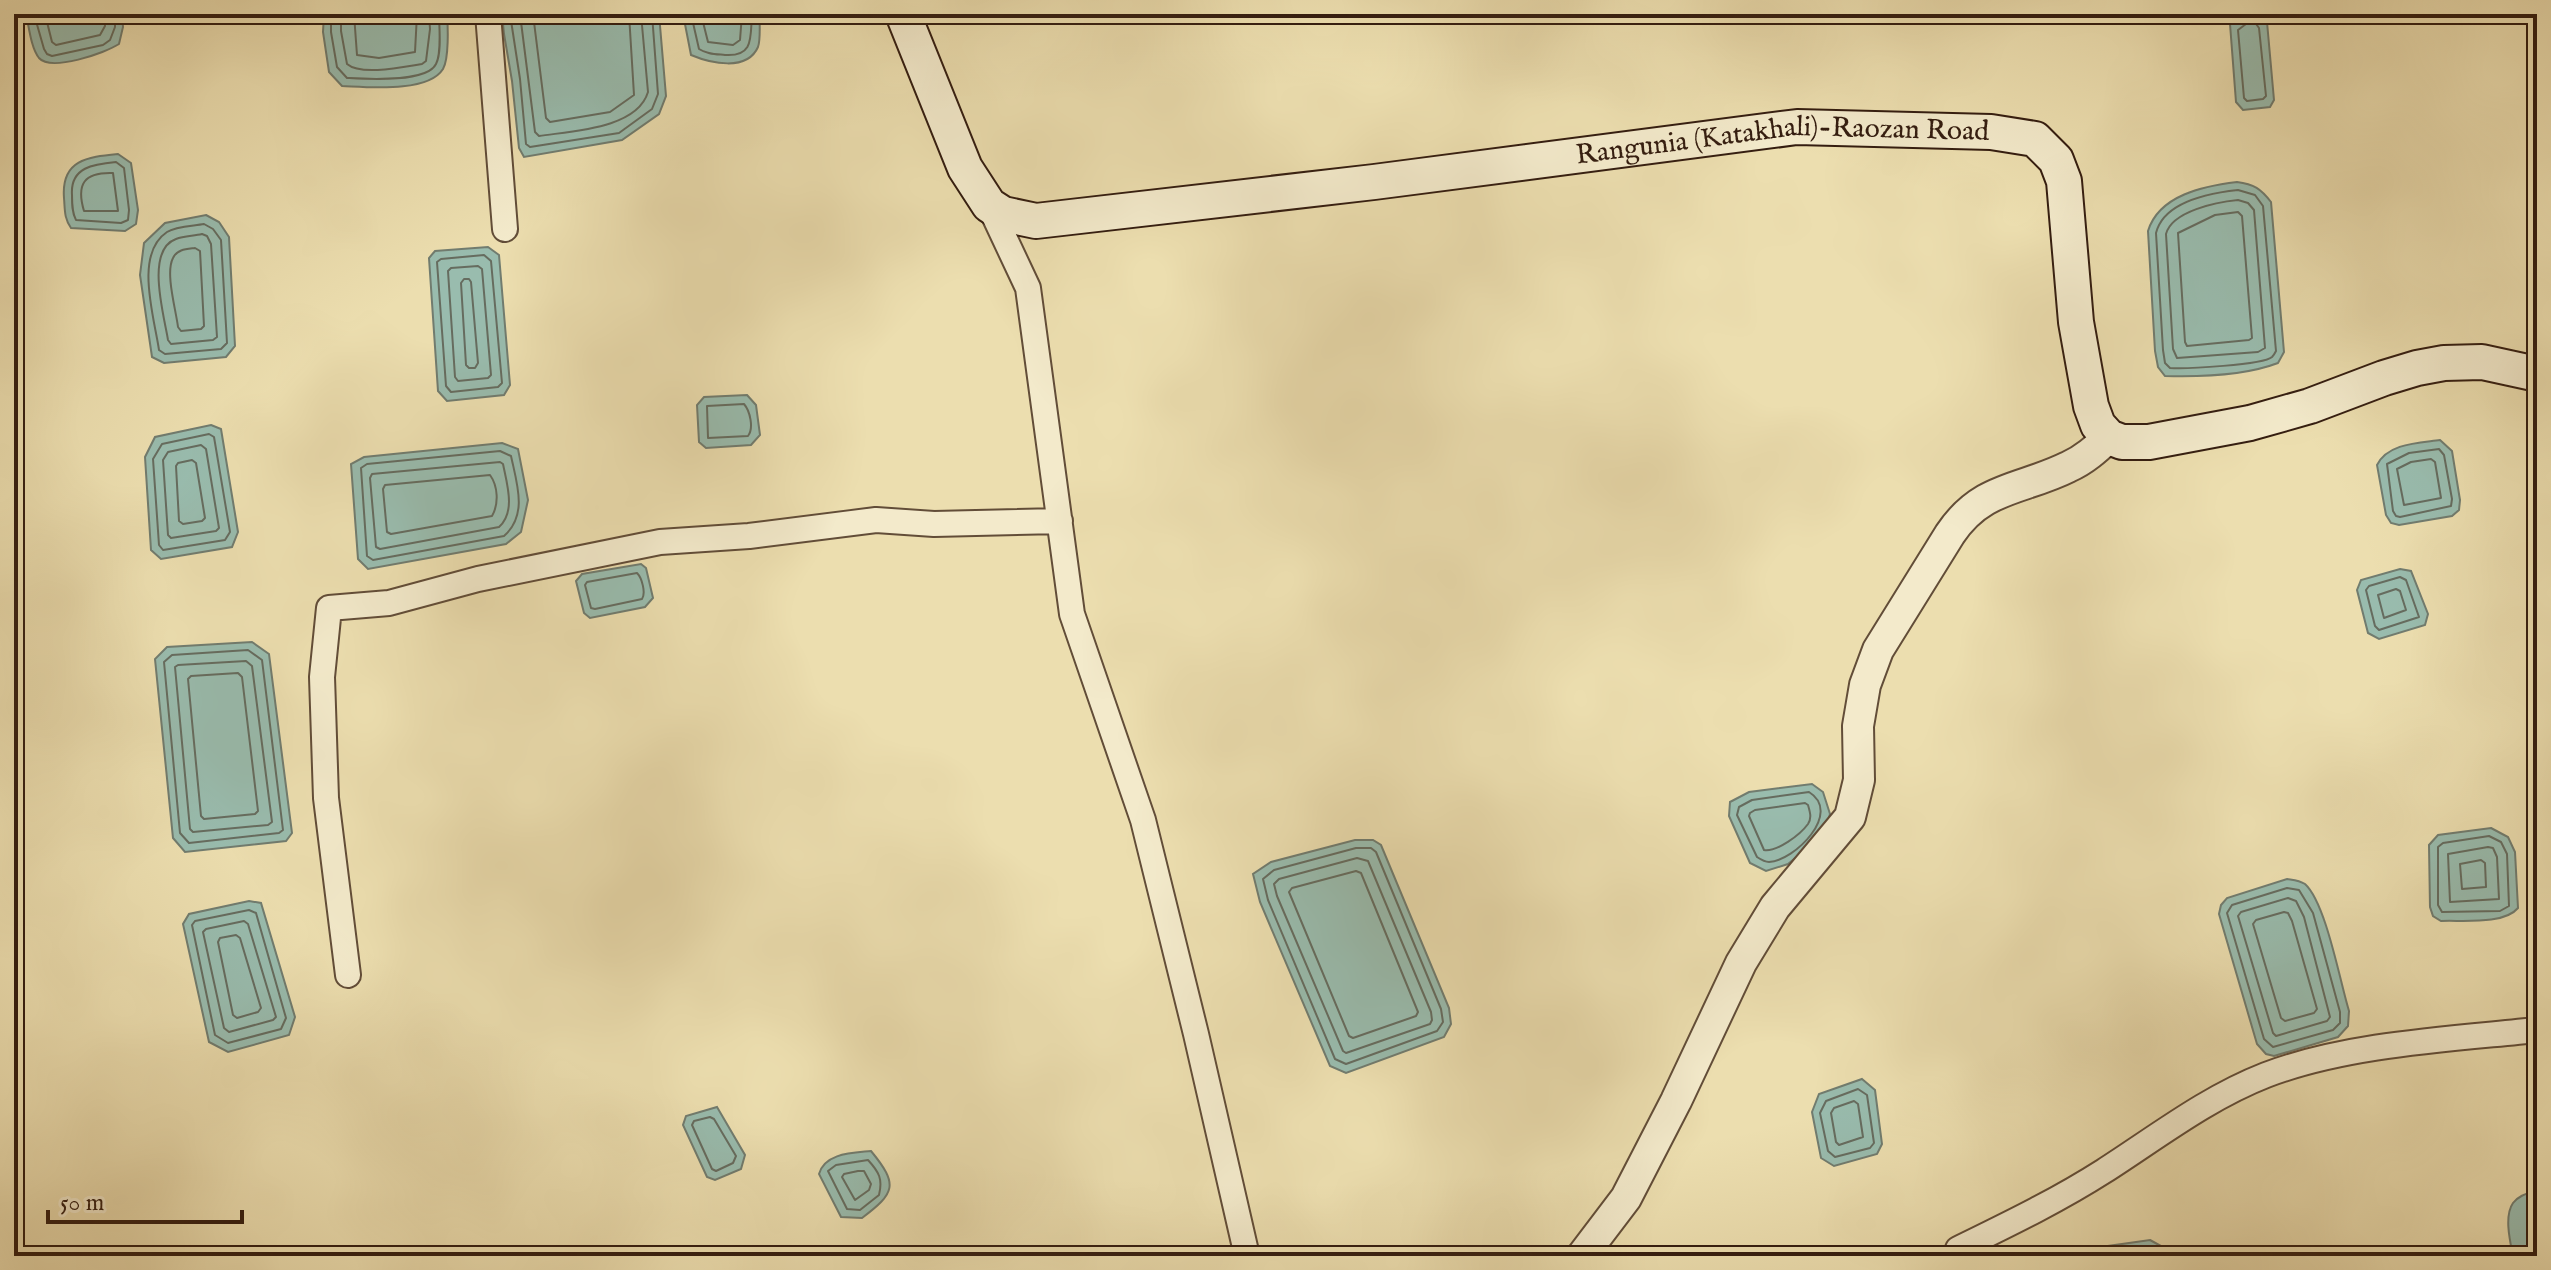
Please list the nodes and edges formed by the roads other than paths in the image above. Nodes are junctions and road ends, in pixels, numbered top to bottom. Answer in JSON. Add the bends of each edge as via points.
{"nodes":[{"id":1,"x":488,"y":14,"type":"edge"},
{"id":2,"x":903,"y":14,"type":"edge"},
{"id":3,"x":989,"y":205,"type":"junction"},
{"id":4,"x":505,"y":229,"type":"dead end"},
{"id":5,"x":2537,"y":374,"type":"edge"},
{"id":6,"x":2109,"y":437,"type":"junction"},
{"id":7,"x":1060,"y":521,"type":"junction"},
{"id":8,"x":348,"y":975,"type":"dead end"},
{"id":9,"x":2537,"y":1030,"type":"edge"},
{"id":10,"x":1958,"y":1249,"type":"dead end"},
{"id":11,"x":1247,"y":1256,"type":"edge"},
{"id":12,"x":1582,"y":1256,"type":"edge"}],
"edges":[{"from":1,"to":4,"type":"street"},
{"from":2,"to":3,"type":"main road","via":[[965,168]]},
{"from":3,"to":6,"type":"main road","name":"Rangunia (Katakhali)-Raozan Road","via":[[1003,214],[1036,221],[1797,127],[1991,132],[2035,139],[2056,160],[2064,181],[2076,322],[2091,406]]},
{"from":3,"to":7,"type":"street","via":[[1028,288]]},
{"from":5,"to":6,"type":"main road","via":[[2482,362],[2444,363],[2250,423],[2149,442]]},
{"from":6,"to":12,"type":"street","via":[[2065,469],[1975,505],[1950,534],[1878,650],[1865,685],[1858,726],[1859,780],[1850,817],[1775,907],[1741,963],[1626,1198]]},
{"from":7,"to":8,"type":"street","via":[[876,520],[660,542],[389,603],[329,608],[322,677],[326,798]]},
{"from":7,"to":11,"type":"street","via":[[1072,614],[1143,820]]},
{"from":9,"to":10,"type":"street","via":[[2331,1055],[2268,1074],[2215,1098],[2101,1173]]}]}
